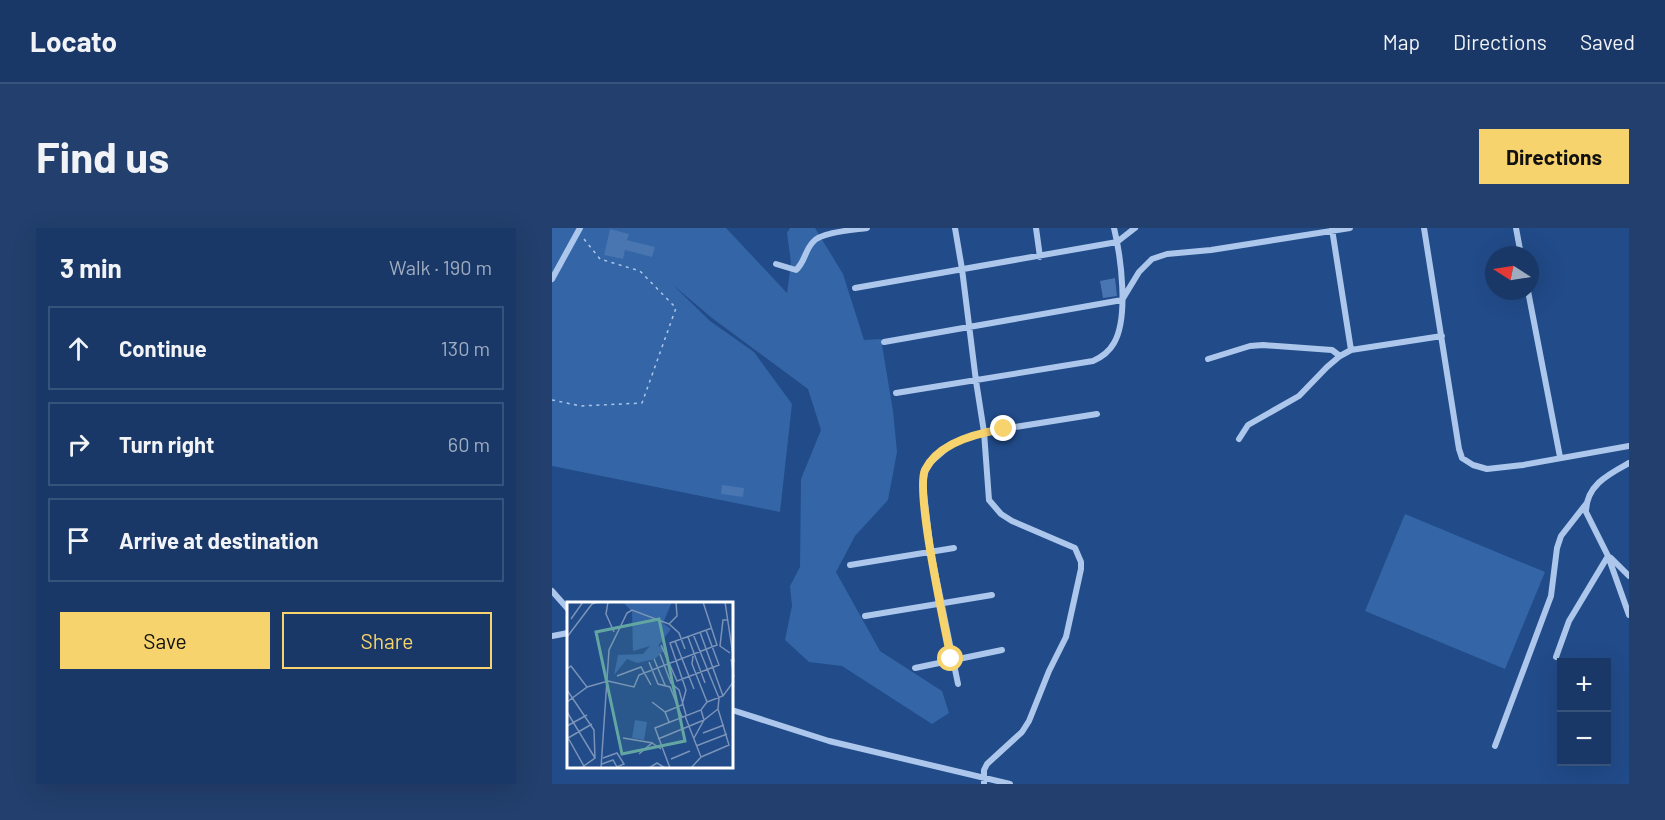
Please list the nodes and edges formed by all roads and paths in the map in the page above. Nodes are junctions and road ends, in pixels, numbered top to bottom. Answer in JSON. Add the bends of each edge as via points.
{"nodes":[{"id":1,"x":867,"y":228,"type":"edge"},
{"id":2,"x":955,"y":228,"type":"edge"},
{"id":3,"x":1036,"y":228,"type":"edge"},
{"id":4,"x":1114,"y":228,"type":"edge"},
{"id":5,"x":1135,"y":228,"type":"edge"},
{"id":6,"x":1350,"y":228,"type":"edge"},
{"id":7,"x":1424,"y":228,"type":"edge"},
{"id":8,"x":1516,"y":228,"type":"edge"},
{"id":9,"x":1332,"y":229,"type":"edge"},
{"id":10,"x":579,"y":230,"type":"edge"},
{"id":11,"x":1117,"y":242,"type":"junction"},
{"id":12,"x":1519,"y":246,"type":"edge"},
{"id":13,"x":1040,"y":257,"type":"junction"},
{"id":14,"x":776,"y":264,"type":"dead end"},
{"id":15,"x":962,"y":269,"type":"junction"},
{"id":16,"x":552,"y":279,"type":"edge"},
{"id":17,"x":855,"y":288,"type":"dead end"},
{"id":18,"x":1122,"y":300,"type":"junction"},
{"id":19,"x":1530,"y":300,"type":"edge"},
{"id":20,"x":969,"y":326,"type":"junction"},
{"id":21,"x":1442,"y":336,"type":"junction"},
{"id":22,"x":884,"y":342,"type":"dead end"},
{"id":23,"x":1351,"y":350,"type":"junction"},
{"id":24,"x":1340,"y":356,"type":"junction"},
{"id":25,"x":1208,"y":359,"type":"dead end"},
{"id":26,"x":976,"y":381,"type":"junction"},
{"id":27,"x":896,"y":393,"type":"dead end"},
{"id":28,"x":552,"y":400,"type":"edge"},
{"id":29,"x":1097,"y":414,"type":"dead end"},
{"id":30,"x":984,"y":432,"type":"junction"},
{"id":31,"x":1239,"y":439,"type":"dead end"},
{"id":32,"x":1629,"y":446,"type":"edge"},
{"id":33,"x":1560,"y":457,"type":"junction"},
{"id":34,"x":1629,"y":463,"type":"edge"},
{"id":35,"x":1586,"y":504,"type":"junction"},
{"id":36,"x":954,"y":548,"type":"dead end"},
{"id":37,"x":931,"y":552,"type":"junction"},
{"id":38,"x":1608,"y":556,"type":"junction"},
{"id":39,"x":850,"y":565,"type":"dead end"},
{"id":40,"x":1629,"y":576,"type":"edge"},
{"id":41,"x":552,"y":591,"type":"edge"},
{"id":42,"x":992,"y":595,"type":"dead end"},
{"id":43,"x":941,"y":605,"type":"junction"},
{"id":44,"x":567,"y":608,"type":"edge"},
{"id":45,"x":1629,"y":615,"type":"edge"},
{"id":46,"x":865,"y":616,"type":"dead end"},
{"id":47,"x":567,"y":633,"type":"edge"},
{"id":48,"x":552,"y":636,"type":"edge"},
{"id":49,"x":1002,"y":650,"type":"dead end"},
{"id":50,"x":1556,"y":657,"type":"dead end"},
{"id":51,"x":951,"y":659,"type":"junction"},
{"id":52,"x":915,"y":668,"type":"dead end"},
{"id":53,"x":958,"y":684,"type":"dead end"},
{"id":54,"x":734,"y":711,"type":"edge"},
{"id":55,"x":1495,"y":746,"type":"dead end"},
{"id":56,"x":984,"y":781,"type":"edge"},
{"id":57,"x":1010,"y":784,"type":"edge"}],
"edges":[{"from":1,"to":14,"type":"street","via":[[814,240],[796,270]]},
{"from":2,"to":15,"type":"street"},
{"from":3,"to":13,"type":"street"},
{"from":4,"to":11,"type":"street"},
{"from":5,"to":11,"type":"street"},
{"from":6,"to":9,"type":"street"},
{"from":7,"to":21,"type":"street"},
{"from":8,"to":12,"type":"street"},
{"from":9,"to":18,"type":"street","via":[[1152,259]]},
{"from":9,"to":23,"type":"street"},
{"from":10,"to":16,"type":"street"},
{"from":10,"to":28,"type":"path","via":[[600,259],[640,271],[676,308],[642,403],[581,406]]},
{"from":11,"to":13,"type":"street"},
{"from":11,"to":18,"type":"street"},
{"from":13,"to":15,"type":"street"},
{"from":15,"to":17,"type":"street"},
{"from":15,"to":20,"type":"street"},
{"from":18,"to":20,"type":"street"},
{"from":18,"to":26,"type":"street","via":[[1115,343],[1105,355],[1093,361]]},
{"from":19,"to":33,"type":"street"},
{"from":20,"to":22,"type":"street"},
{"from":20,"to":26,"type":"street"},
{"from":21,"to":23,"type":"street"},
{"from":21,"to":33,"type":"street","via":[[1462,458],[1487,468]]},
{"from":23,"to":24,"type":"street"},
{"from":24,"to":25,"type":"street","via":[[1332,350],[1263,345]]},
{"from":24,"to":31,"type":"street","via":[[1299,396],[1248,425]]},
{"from":26,"to":27,"type":"street"},
{"from":26,"to":30,"type":"street"},
{"from":29,"to":30,"type":"street"},
{"from":30,"to":37,"type":"street","via":[[953,443],[925,471],[923,486]]},
{"from":30,"to":56,"type":"street","via":[[991,504],[1012,520],[1075,548],[1081,569],[1066,636],[1029,722],[987,764]]},
{"from":32,"to":33,"type":"street"},
{"from":34,"to":35,"type":"street","via":[[1603,478],[1590,492]]},
{"from":35,"to":38,"type":"street","via":[[1586,512]]},
{"from":35,"to":55,"type":"street","via":[[1561,536],[1551,596]]},
{"from":36,"to":37,"type":"street"},
{"from":37,"to":39,"type":"street"},
{"from":37,"to":43,"type":"street"},
{"from":38,"to":40,"type":"street"},
{"from":38,"to":45,"type":"street"},
{"from":38,"to":50,"type":"street","via":[[1569,621]]},
{"from":41,"to":44,"type":"street"},
{"from":42,"to":43,"type":"street"},
{"from":43,"to":46,"type":"street"},
{"from":43,"to":51,"type":"street"},
{"from":47,"to":48,"type":"street"},
{"from":49,"to":51,"type":"street"},
{"from":51,"to":52,"type":"street"},
{"from":51,"to":53,"type":"street"},
{"from":54,"to":56,"type":"street","via":[[828,741]]},
{"from":56,"to":57,"type":"street"}]}
